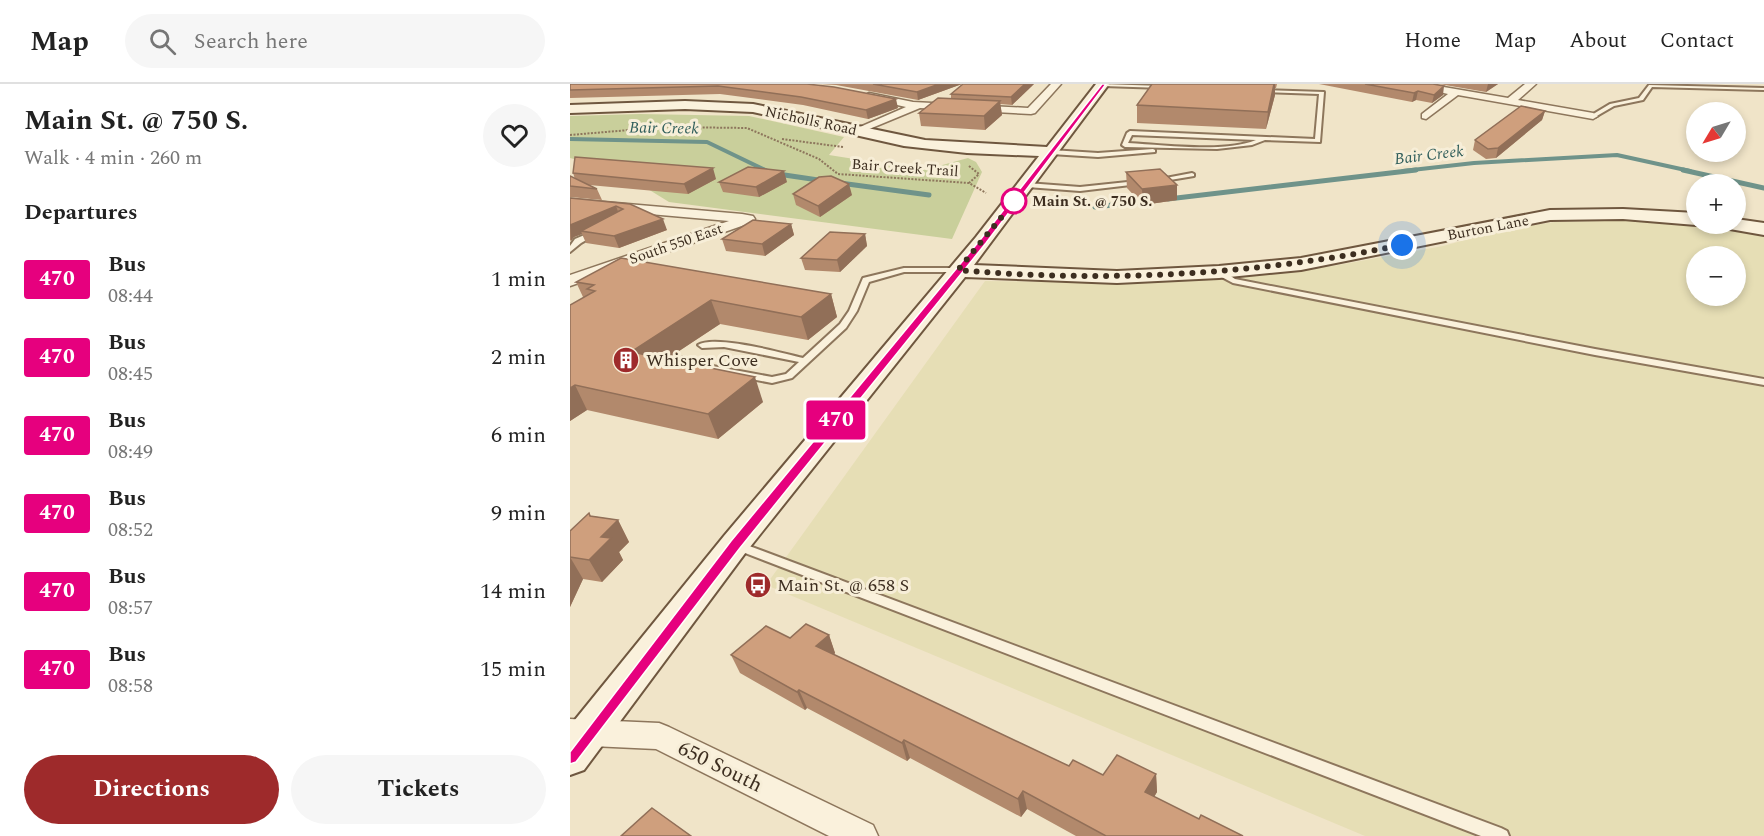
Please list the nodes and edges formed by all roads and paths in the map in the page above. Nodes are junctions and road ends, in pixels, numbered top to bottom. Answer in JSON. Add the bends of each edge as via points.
{"nodes":[{"id":1,"x":1056,"y":84,"type":"edge"},
{"id":2,"x":1103,"y":84,"type":"edge"},
{"id":3,"x":1409,"y":84,"type":"edge"},
{"id":4,"x":1531,"y":84,"type":"edge"},
{"id":5,"x":1175,"y":87,"type":"edge"},
{"id":6,"x":881,"y":88,"type":"edge"},
{"id":7,"x":1764,"y":89,"type":"edge"},
{"id":8,"x":1254,"y":91,"type":"edge"},
{"id":9,"x":1455,"y":93,"type":"junction"},
{"id":10,"x":1510,"y":102,"type":"junction"},
{"id":11,"x":919,"y":105,"type":"junction"},
{"id":12,"x":570,"y":110,"type":"edge"},
{"id":13,"x":1426,"y":116,"type":"dead end"},
{"id":14,"x":1593,"y":116,"type":"joint"},
{"id":15,"x":858,"y":130,"type":"junction"},
{"id":16,"x":570,"y":135,"type":"edge"},
{"id":17,"x":777,"y":139,"type":"junction"},
{"id":18,"x":1264,"y":139,"type":"junction"},
{"id":19,"x":1125,"y":145,"type":"junction"},
{"id":20,"x":1195,"y":147,"type":"junction"},
{"id":21,"x":851,"y":148,"type":"dead end"},
{"id":22,"x":1051,"y":152,"type":"junction"},
{"id":23,"x":1120,"y":154,"type":"junction"},
{"id":24,"x":968,"y":165,"type":"dead end"},
{"id":25,"x":1192,"y":175,"type":"dead end"},
{"id":26,"x":1158,"y":180,"type":"edge"},
{"id":27,"x":969,"y":183,"type":"junction"},
{"id":28,"x":1137,"y":183,"type":"edge"},
{"id":29,"x":1027,"y":185,"type":"junction"},
{"id":30,"x":986,"y":193,"type":"dead end"},
{"id":31,"x":570,"y":203,"type":"edge"},
{"id":32,"x":1686,"y":218,"type":"edge"},
{"id":33,"x":1746,"y":226,"type":"edge"},
{"id":34,"x":602,"y":229,"type":"edge"},
{"id":35,"x":1764,"y":229,"type":"edge"},
{"id":36,"x":570,"y":250,"type":"edge"},
{"id":37,"x":958,"y":270,"type":"junction"},
{"id":38,"x":1219,"y":272,"type":"junction"},
{"id":39,"x":570,"y":281,"type":"edge"},
{"id":40,"x":702,"y":345,"type":"dead end"},
{"id":41,"x":683,"y":360,"type":"edge"},
{"id":42,"x":806,"y":361,"type":"junction"},
{"id":43,"x":1764,"y":382,"type":"edge"},
{"id":44,"x":735,"y":544,"type":"junction"},
{"id":45,"x":579,"y":733,"type":"edge"},
{"id":46,"x":570,"y":757,"type":"edge"},
{"id":47,"x":862,"y":836,"type":"edge"},
{"id":48,"x":1501,"y":836,"type":"edge"}],
"edges":[{"from":1,"to":11,"type":"street","via":[[1031,111]]},
{"from":2,"to":5,"type":"lane"},
{"from":2,"to":22,"type":"street"},
{"from":3,"to":9,"type":"street"},
{"from":4,"to":10,"type":"street"},
{"from":6,"to":11,"type":"street","via":[[858,94]]},
{"from":7,"to":14,"type":"lane","via":[[1650,86],[1641,99],[1612,105]]},
{"from":8,"to":18,"type":"lane","via":[[1322,93],[1318,141]]},
{"from":9,"to":10,"type":"street"},
{"from":9,"to":13,"type":"street"},
{"from":10,"to":14,"type":"street"},
{"from":11,"to":15,"type":"street"},
{"from":12,"to":15,"type":"street","name":"Nicholls Road","via":[[739,107]]},
{"from":15,"to":22,"type":"street","name":"Nicholls Road","via":[[927,144]]},
{"from":16,"to":17,"type":"path","name":"Bair Creek Trail","via":[[665,127],[747,128]]},
{"from":17,"to":21,"type":"path","name":"Bair Creek Trail"},
{"from":17,"to":27,"type":"path","name":"Bair Creek Trail","via":[[819,159],[838,174]]},
{"from":18,"to":19,"type":"lane","via":[[1130,133]]},
{"from":18,"to":20,"type":"lane","via":[[1244,145]]},
{"from":19,"to":20,"type":"lane"},
{"from":19,"to":23,"type":"lane"},
{"from":20,"to":23,"type":"lane"},
{"from":22,"to":23,"type":"lane"},
{"from":22,"to":29,"type":"street"},
{"from":24,"to":27,"type":"path","name":"Bair Creek Trail","via":[[979,174]]},
{"from":25,"to":26,"type":"lane"},
{"from":27,"to":30,"type":"path","name":"Bair Creek Trail"},
{"from":28,"to":29,"type":"lane","via":[[1080,189]]},
{"from":29,"to":37,"type":"street"},
{"from":31,"to":39,"type":"street","name":"South 550 East","via":[[748,219]]},
{"from":32,"to":38,"type":"street","name":"Burton Lane","via":[[1550,215],[1301,264]]},
{"from":33,"to":35,"type":"street"},
{"from":34,"to":36,"type":"lane","via":[[578,241]]},
{"from":37,"to":38,"type":"street","name":"Burton Lane","via":[[1117,276]]},
{"from":37,"to":42,"type":"lane","via":[[904,270],[866,280],[843,327]]},
{"from":37,"to":44,"type":"street"},
{"from":38,"to":43,"type":"lane","via":[[1233,281]]},
{"from":40,"to":42,"type":"lane","via":[[724,344]]},
{"from":41,"to":42,"type":"lane","via":[[772,380],[789,376]]},
{"from":44,"to":45,"type":"street"},
{"from":44,"to":48,"type":"lane"},
{"from":45,"to":46,"type":"street"},
{"from":45,"to":47,"type":"street","name":"650 South","via":[[659,736]]}]}
